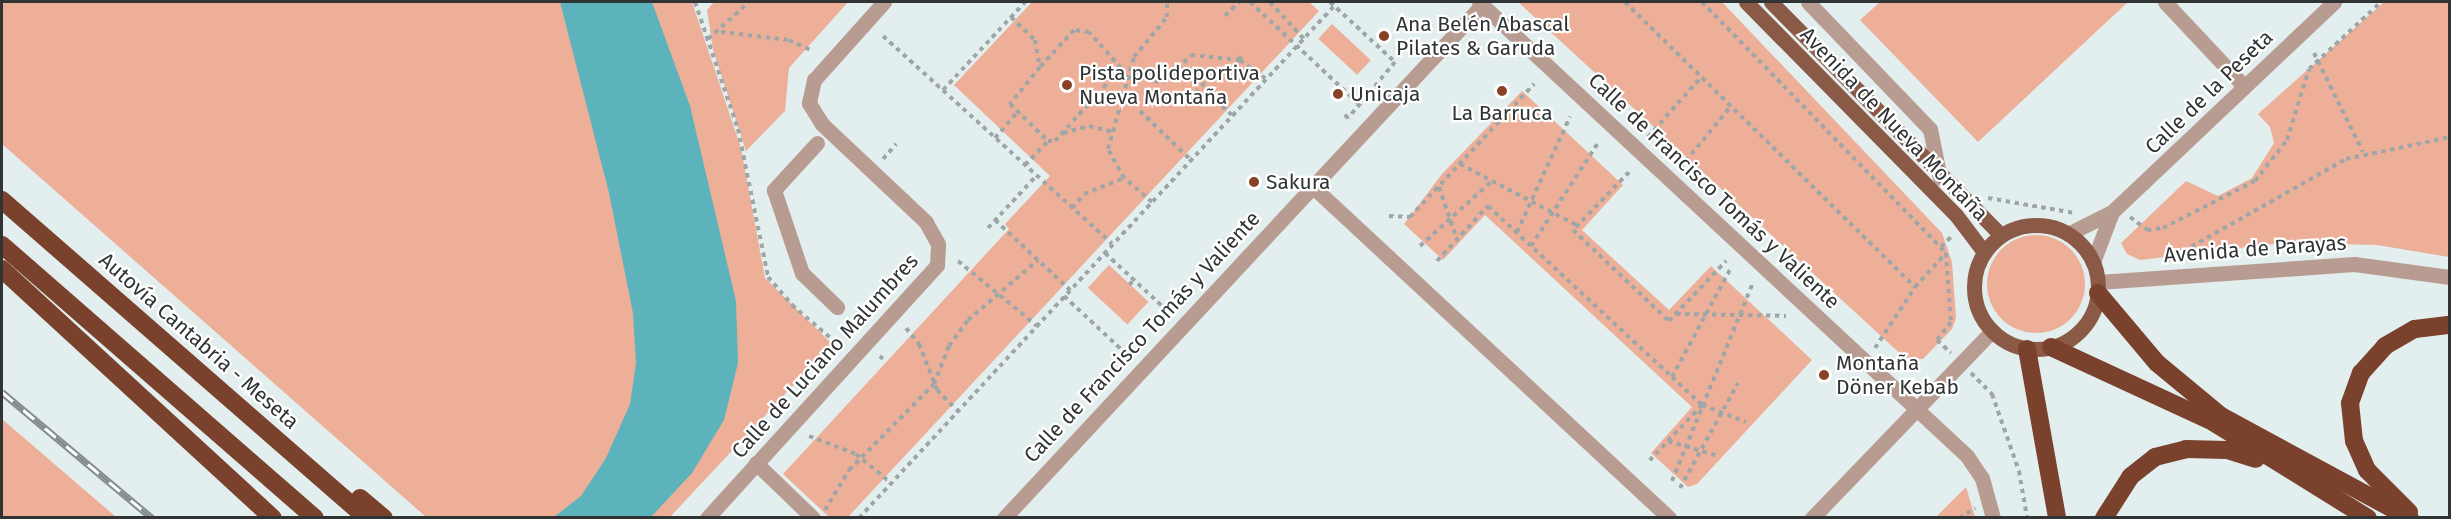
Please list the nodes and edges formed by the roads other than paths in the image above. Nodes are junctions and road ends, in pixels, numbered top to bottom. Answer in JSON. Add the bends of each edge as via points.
{"nodes":[{"id":1,"x":884,"y":2,"type":"edge"},
{"id":2,"x":1746,"y":2,"type":"edge"},
{"id":3,"x":1771,"y":2,"type":"edge"},
{"id":4,"x":1808,"y":2,"type":"edge"},
{"id":5,"x":2165,"y":2,"type":"edge"},
{"id":6,"x":2334,"y":2,"type":"edge"},
{"id":7,"x":1480,"y":3,"type":"edge"},
{"id":8,"x":2244,"y":86,"type":"junction"},
{"id":9,"x":818,"y":143,"type":"dead end"},
{"id":10,"x":1940,"y":178,"type":"junction"},
{"id":11,"x":1311,"y":185,"type":"junction"},
{"id":12,"x":2,"y":200,"type":"edge"},
{"id":13,"x":2112,"y":212,"type":"junction"},
{"id":14,"x":2068,"y":234,"type":"junction"},
{"id":15,"x":2001,"y":236,"type":"junction"},
{"id":16,"x":2,"y":245,"type":"edge"},
{"id":17,"x":1984,"y":252,"type":"junction"},
{"id":18,"x":2093,"y":262,"type":"junction"},
{"id":19,"x":2,"y":269,"type":"edge"},
{"id":20,"x":2450,"y":278,"type":"edge"},
{"id":21,"x":2098,"y":288,"type":"junction"},
{"id":22,"x":837,"y":307,"type":"dead end"},
{"id":23,"x":132,"y":313,"type":"junction"},
{"id":24,"x":2450,"y":325,"type":"edge"},
{"id":25,"x":1992,"y":331,"type":"junction"},
{"id":26,"x":2051,"y":347,"type":"junction"},
{"id":27,"x":2027,"y":349,"type":"junction"},
{"id":28,"x":1918,"y":408,"type":"junction"},
{"id":29,"x":756,"y":464,"type":"junction"},
{"id":30,"x":2279,"y":467,"type":"junction"},
{"id":31,"x":2395,"y":506,"type":"junction"},
{"id":32,"x":273,"y":518,"type":"edge"},
{"id":33,"x":315,"y":518,"type":"edge"},
{"id":34,"x":367,"y":518,"type":"edge"},
{"id":35,"x":384,"y":518,"type":"edge"},
{"id":36,"x":707,"y":518,"type":"edge"},
{"id":37,"x":813,"y":518,"type":"edge"},
{"id":38,"x":1004,"y":518,"type":"edge"},
{"id":39,"x":1669,"y":518,"type":"edge"},
{"id":40,"x":1812,"y":518,"type":"edge"},
{"id":41,"x":1993,"y":518,"type":"edge"},
{"id":42,"x":2057,"y":518,"type":"edge"},
{"id":43,"x":2104,"y":518,"type":"edge"},
{"id":44,"x":2368,"y":518,"type":"edge"},
{"id":45,"x":2412,"y":518,"type":"edge"}],
"edges":[{"from":1,"to":29,"type":"street","name":"Calle de Luciano Malumbres","via":[[814,80],[809,103],[822,124],[926,222],[939,244],[938,259]]},
{"from":2,"to":17,"type":"main road","name":"Avenida de Nueva Montaña","via":[[1956,215]]},
{"from":3,"to":10,"type":"main road","name":"Avenida de Nueva Montaña"},
{"from":4,"to":10,"type":"street","name":"Avenida de Nueva Montaña","via":[[1930,129]]},
{"from":5,"to":8,"type":"street"},
{"from":6,"to":8,"type":"street","name":"Calle de la Peseta"},
{"from":7,"to":11,"type":"street","name":"Calle de Francisco Tomás y Valiente"},
{"from":7,"to":28,"type":"street","name":"Calle de Francisco Tomás y Valiente"},
{"from":8,"to":13,"type":"street","name":"Calle de la Peseta"},
{"from":9,"to":22,"type":"street","via":[[774,190],[802,273]]},
{"from":10,"to":15,"type":"main road","name":"Avenida de Nueva Montaña"},
{"from":11,"to":38,"type":"street","name":"Calle de Francisco Tomás y Valiente"},
{"from":11,"to":39,"type":"street"},
{"from":12,"to":23,"type":"highway","name":"Autovía Cantabria - Meseta"},
{"from":13,"to":14,"type":"street","name":"Calle de la Peseta"},
{"from":13,"to":18,"type":"street","name":"Calle de la Peseta"},
{"from":14,"to":15,"type":"main road","via":[[2028,225]]},
{"from":14,"to":18,"type":"main road"},
{"from":15,"to":17,"type":"main road"},
{"from":16,"to":33,"type":"highway"},
{"from":17,"to":25,"type":"main road","via":[[1974,286],[1977,306]]},
{"from":18,"to":21,"type":"main road"},
{"from":19,"to":32,"type":"highway"},
{"from":20,"to":21,"type":"street","name":"Avenida de Parayas","via":[[2354,264]]},
{"from":21,"to":26,"type":"main road","via":[[2081,330]]},
{"from":21,"to":31,"type":"highway","via":[[2157,363],[2221,416]]},
{"from":23,"to":34,"type":"highway","name":"Autovía Cantabria - Meseta"},
{"from":23,"to":35,"type":"highway"},
{"from":24,"to":31,"type":"highway","via":[[2400,335],[2371,358],[2354,389],[2354,441],[2377,485]]},
{"from":25,"to":27,"type":"main road"},
{"from":25,"to":28,"type":"street"},
{"from":26,"to":27,"type":"main road"},
{"from":26,"to":30,"type":"highway","via":[[2213,422]]},
{"from":27,"to":42,"type":"highway"},
{"from":28,"to":40,"type":"street"},
{"from":28,"to":41,"type":"street","name":"Calle de Francisco Tomás y Valiente","via":[[1967,456],[1982,478]]},
{"from":29,"to":36,"type":"street","name":"Calle de Luciano Malumbres"},
{"from":29,"to":37,"type":"street"},
{"from":30,"to":43,"type":"highway","via":[[2227,450],[2186,449],[2155,457],[2131,476]]},
{"from":30,"to":44,"type":"highway"},
{"from":31,"to":45,"type":"highway"}]}
